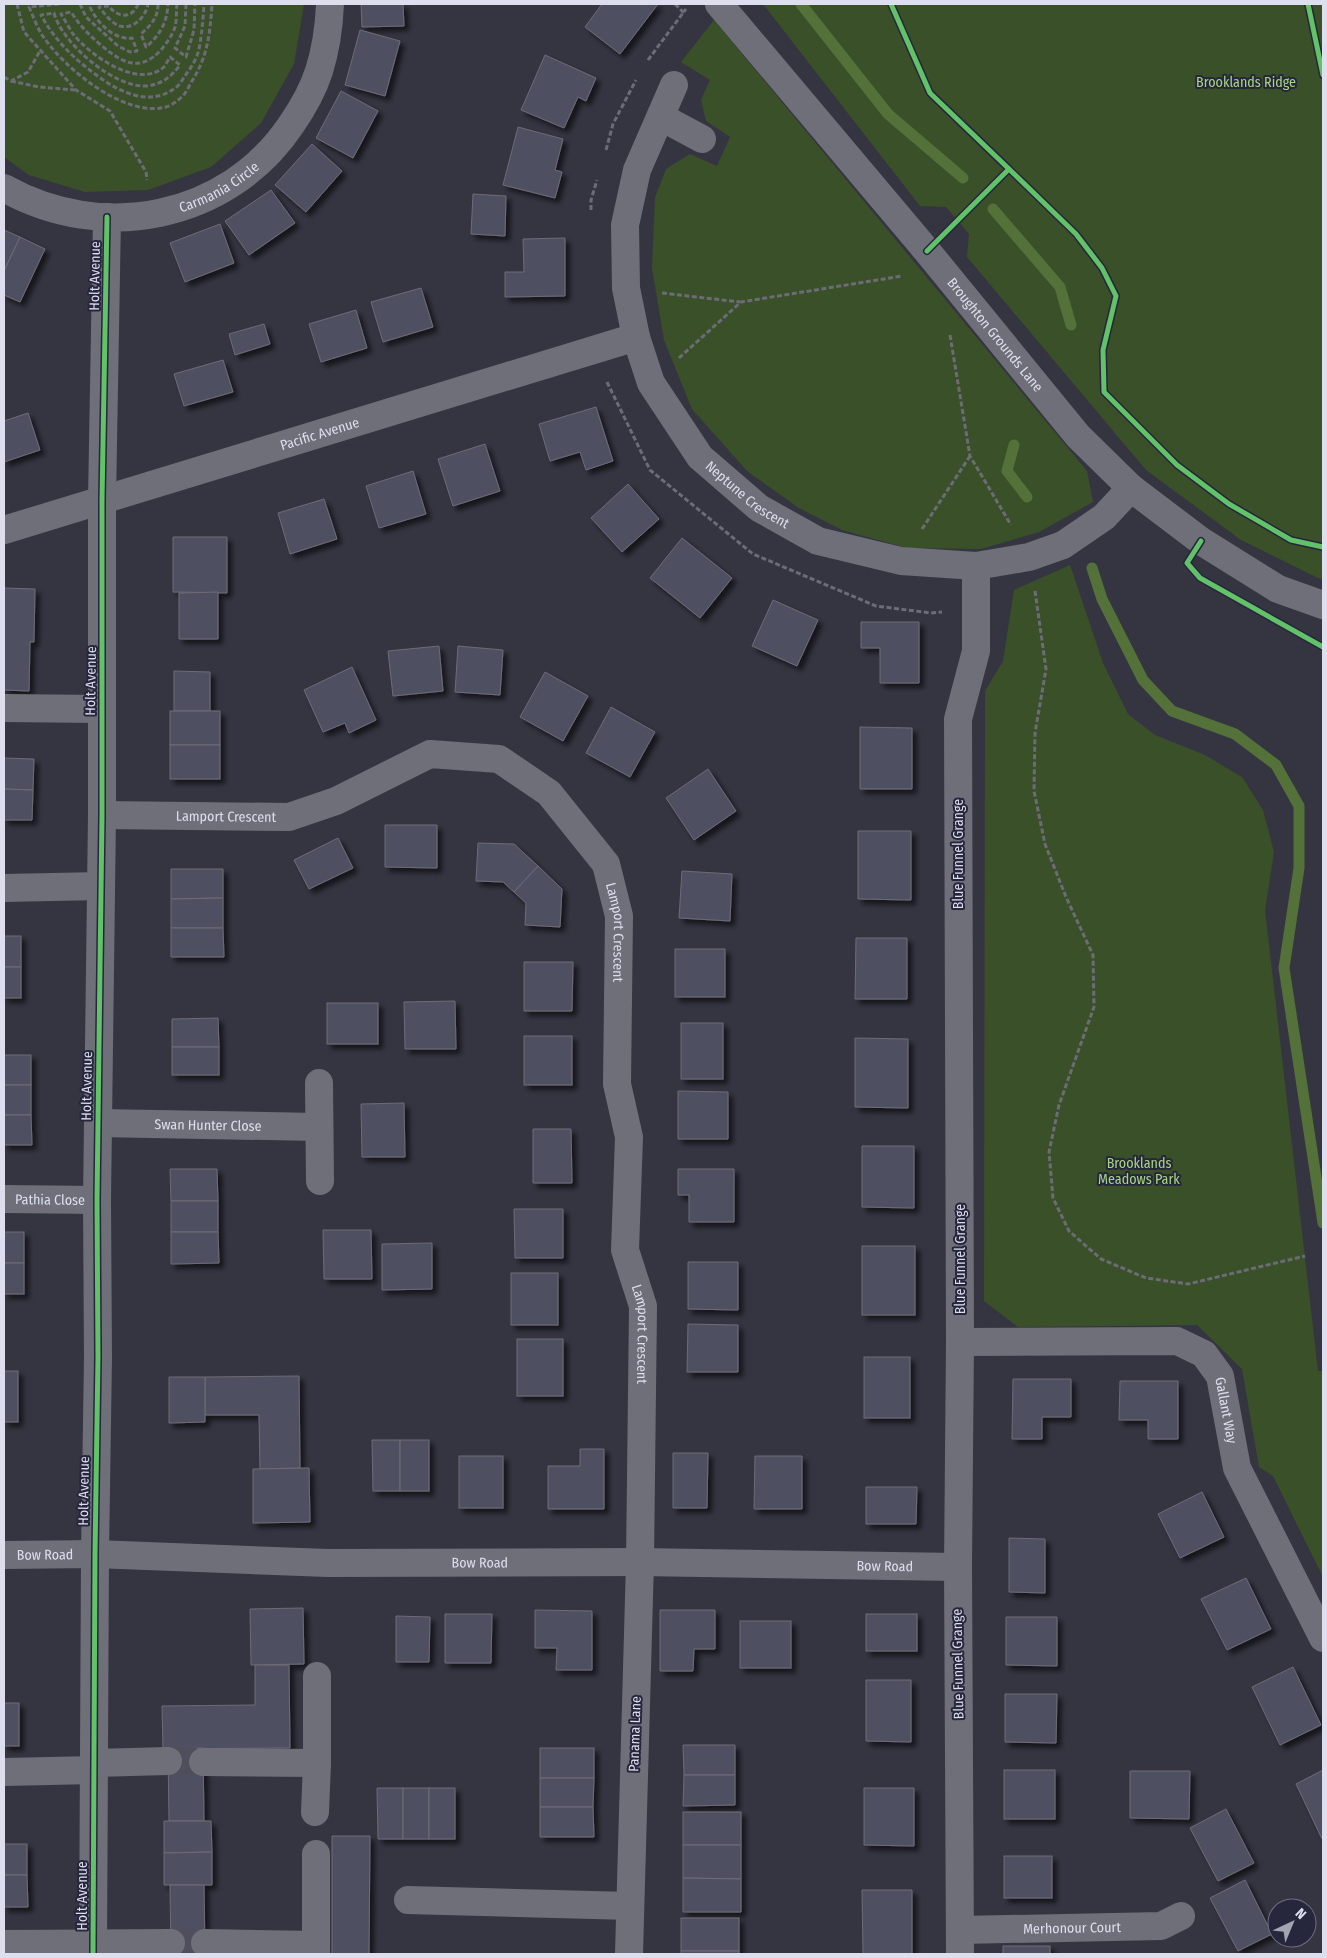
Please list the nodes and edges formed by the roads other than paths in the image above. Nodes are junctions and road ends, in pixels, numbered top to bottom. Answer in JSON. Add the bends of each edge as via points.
{"nodes":[{"id":1,"x":330,"y":4,"type":"edge"},
{"id":2,"x":719,"y":4,"type":"edge"},
{"id":3,"x":674,"y":85,"type":"dead end"},
{"id":4,"x":661,"y":118,"type":"junction"},
{"id":5,"x":702,"y":139,"type":"dead end"},
{"id":6,"x":4,"y":188,"type":"edge"},
{"id":7,"x":107,"y":218,"type":"junction"},
{"id":8,"x":636,"y":337,"type":"junction"},
{"id":9,"x":1131,"y":488,"type":"junction"},
{"id":10,"x":102,"y":500,"type":"junction"},
{"id":11,"x":4,"y":530,"type":"edge"},
{"id":12,"x":976,"y":566,"type":"junction"},
{"id":13,"x":1323,"y":605,"type":"edge"},
{"id":14,"x":4,"y":708,"type":"edge"},
{"id":15,"x":102,"y":709,"type":"junction"},
{"id":16,"x":102,"y":815,"type":"junction"},
{"id":17,"x":101,"y":886,"type":"junction"},
{"id":18,"x":4,"y":888,"type":"edge"},
{"id":19,"x":319,"y":1083,"type":"dead end"},
{"id":20,"x":98,"y":1123,"type":"junction"},
{"id":21,"x":318,"y":1127,"type":"junction"},
{"id":22,"x":320,"y":1180,"type":"dead end"},
{"id":23,"x":4,"y":1199,"type":"edge"},
{"id":24,"x":97,"y":1200,"type":"junction"},
{"id":25,"x":960,"y":1342,"type":"junction"},
{"id":26,"x":94,"y":1554,"type":"junction"},
{"id":27,"x":4,"y":1555,"type":"edge"},
{"id":28,"x":640,"y":1562,"type":"junction"},
{"id":29,"x":958,"y":1567,"type":"junction"},
{"id":30,"x":1323,"y":1638,"type":"edge"},
{"id":31,"x":317,"y":1676,"type":"dead end"},
{"id":32,"x":168,"y":1761,"type":"tunnel mouth"},
{"id":33,"x":203,"y":1762,"type":"tunnel mouth"},
{"id":34,"x":318,"y":1764,"type":"junction"},
{"id":35,"x":94,"y":1766,"type":"junction"},
{"id":36,"x":4,"y":1772,"type":"edge"},
{"id":37,"x":315,"y":1812,"type":"dead end"},
{"id":38,"x":316,"y":1854,"type":"dead end"},
{"id":39,"x":408,"y":1900,"type":"dead end"},
{"id":40,"x":630,"y":1906,"type":"junction"},
{"id":41,"x":1181,"y":1916,"type":"dead end"},
{"id":42,"x":961,"y":1942,"type":"edge"},
{"id":43,"x":171,"y":1943,"type":"tunnel mouth"},
{"id":44,"x":205,"y":1943,"type":"tunnel mouth"},
{"id":45,"x":4,"y":1944,"type":"edge"},
{"id":46,"x":93,"y":1949,"type":"edge"},
{"id":47,"x":316,"y":1950,"type":"edge"},
{"id":48,"x":629,"y":1954,"type":"edge"}],
"edges":[{"from":1,"to":7,"type":"street","name":"Carmania Circle","via":[[328,36],[318,73],[303,108],[282,139],[255,166],[224,188],[190,205],[154,215]]},
{"from":2,"to":9,"type":"street","name":"Broughton Grounds Lane","via":[[1078,436]]},
{"from":3,"to":4,"type":"street","name":"Neptune Crescent"},
{"from":4,"to":5,"type":"street"},
{"from":4,"to":8,"type":"street","name":"Neptune Crescent","via":[[637,170],[625,226],[626,288]]},
{"from":6,"to":7,"type":"street","name":"Carmania Circle","via":[[50,209]]},
{"from":7,"to":10,"type":"street","name":"Holt Avenue"},
{"from":8,"to":10,"type":"street","name":"Pacific Avenue"},
{"from":8,"to":12,"type":"street","name":"Neptune Crescent","via":[[652,383],[700,456],[759,508],[818,541],[901,561]]},
{"from":9,"to":12,"type":"street","name":"Neptune Crescent","via":[[1104,517],[1063,545],[1029,557]]},
{"from":9,"to":13,"type":"street","name":"Broughton Grounds Lane","via":[[1201,541],[1262,579]]},
{"from":10,"to":11,"type":"street","name":"Pacific Avenue"},
{"from":10,"to":15,"type":"street","name":"Holt Avenue"},
{"from":12,"to":25,"type":"street","name":"Blue Funnel Grange","via":[[976,651],[958,719]]},
{"from":14,"to":15,"type":"street"},
{"from":15,"to":16,"type":"street","name":"Holt Avenue"},
{"from":16,"to":17,"type":"street","name":"Holt Avenue"},
{"from":16,"to":28,"type":"street","name":"Lamport Crescent","via":[[290,817],[336,801],[430,754],[499,759],[549,793],[606,864],[619,916],[617,1084],[629,1137],[625,1250],[643,1306]]},
{"from":17,"to":18,"type":"street"},
{"from":17,"to":20,"type":"street","name":"Holt Avenue"},
{"from":19,"to":21,"type":"street"},
{"from":20,"to":21,"type":"street","name":"Swan Hunter Close"},
{"from":20,"to":24,"type":"street","name":"Holt Avenue"},
{"from":21,"to":22,"type":"street"},
{"from":23,"to":24,"type":"street","name":"Pathia Close"},
{"from":24,"to":26,"type":"street","name":"Holt Avenue"},
{"from":25,"to":29,"type":"street","name":"Blue Funnel Grange"},
{"from":25,"to":30,"type":"street","name":"Gallant Way","via":[[1177,1341],[1204,1354],[1220,1376],[1237,1468]]},
{"from":26,"to":27,"type":"street","name":"Bow Road"},
{"from":26,"to":28,"type":"street","name":"Bow Road","via":[[328,1563]]},
{"from":26,"to":35,"type":"street","name":"Holt Avenue"},
{"from":28,"to":29,"type":"street","name":"Bow Road"},
{"from":28,"to":40,"type":"street","name":"Panama Lane"},
{"from":29,"to":42,"type":"street","name":"Blue Funnel Grange"},
{"from":31,"to":34,"type":"street"},
{"from":32,"to":35,"type":"street"},
{"from":33,"to":34,"type":"street"},
{"from":34,"to":37,"type":"street"},
{"from":35,"to":36,"type":"street"},
{"from":35,"to":46,"type":"street","name":"Holt Avenue"},
{"from":38,"to":47,"type":"street"},
{"from":39,"to":40,"type":"street"},
{"from":40,"to":48,"type":"street","name":"Panama Lane"},
{"from":41,"to":42,"type":"street","name":"Merhonour Court","via":[[1161,1926]]},
{"from":43,"to":46,"type":"street"},
{"from":44,"to":47,"type":"street"},
{"from":45,"to":46,"type":"street"}]}
